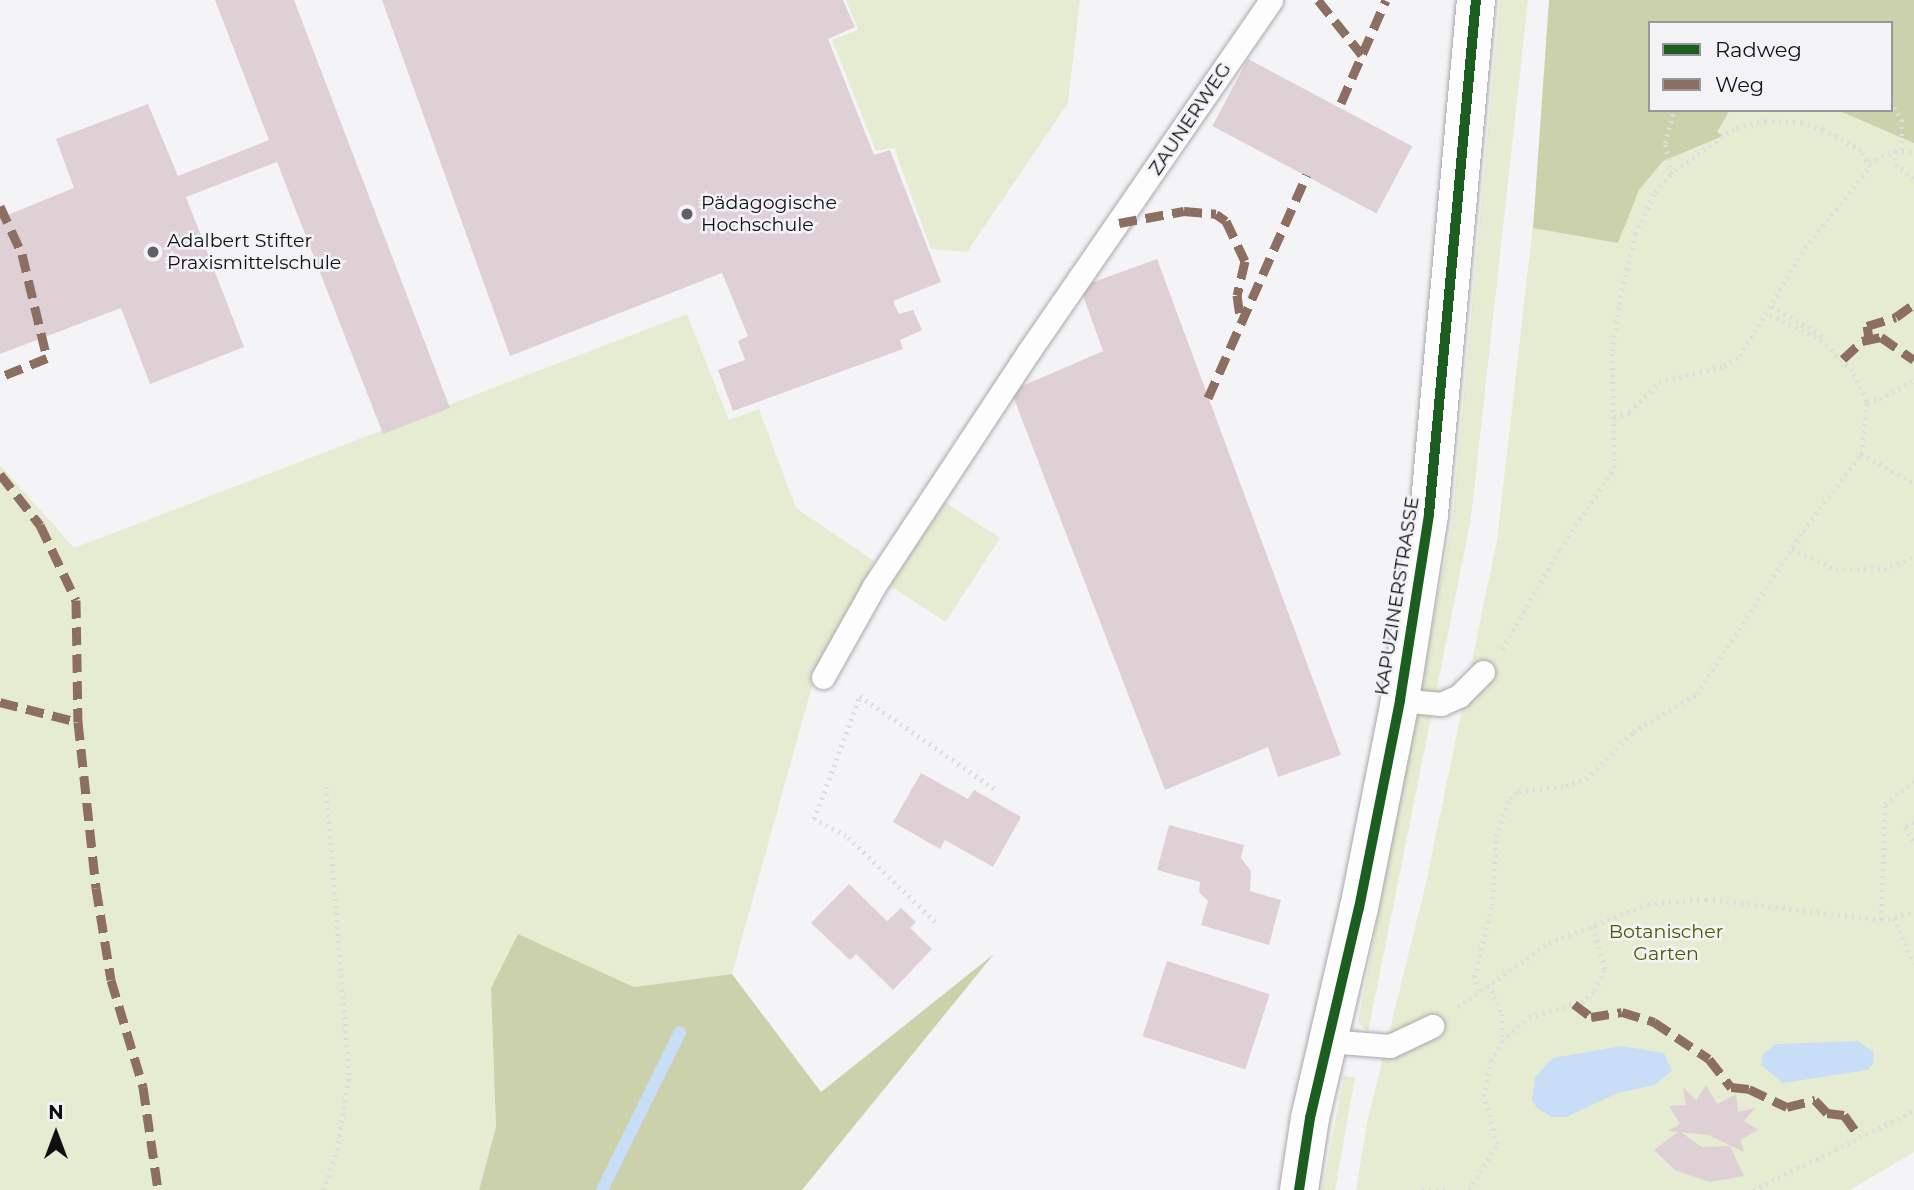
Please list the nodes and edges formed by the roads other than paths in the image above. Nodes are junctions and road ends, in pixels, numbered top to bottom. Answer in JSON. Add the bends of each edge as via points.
{"nodes":[{"id":1,"x":1271,"y":0,"type":"edge"},
{"id":2,"x":1476,"y":0,"type":"edge"},
{"id":3,"x":1483,"y":672,"type":"road end"},
{"id":4,"x":823,"y":677,"type":"dead end"},
{"id":5,"x":1399,"y":700,"type":"junction"},
{"id":6,"x":1433,"y":1026,"type":"road end"},
{"id":7,"x":1328,"y":1041,"type":"junction"},
{"id":8,"x":1299,"y":1190,"type":"edge"}],
"edges":[{"from":1,"to":4,"type":"lane","name":"ZAUNERWEG","via":[[874,586]]},
{"from":2,"to":5,"type":"street","name":"KAPUZINERSTRASSE","via":[[1429,514]]},
{"from":3,"to":5,"type":"lane","via":[[1460,696],[1441,704]]},
{"from":5,"to":7,"type":"street","name":"KAPUZINERSTRASSE"},
{"from":6,"to":7,"type":"lane","via":[[1390,1045]]},
{"from":7,"to":8,"type":"street","name":"KAPUZINERSTRASSE"}]}
